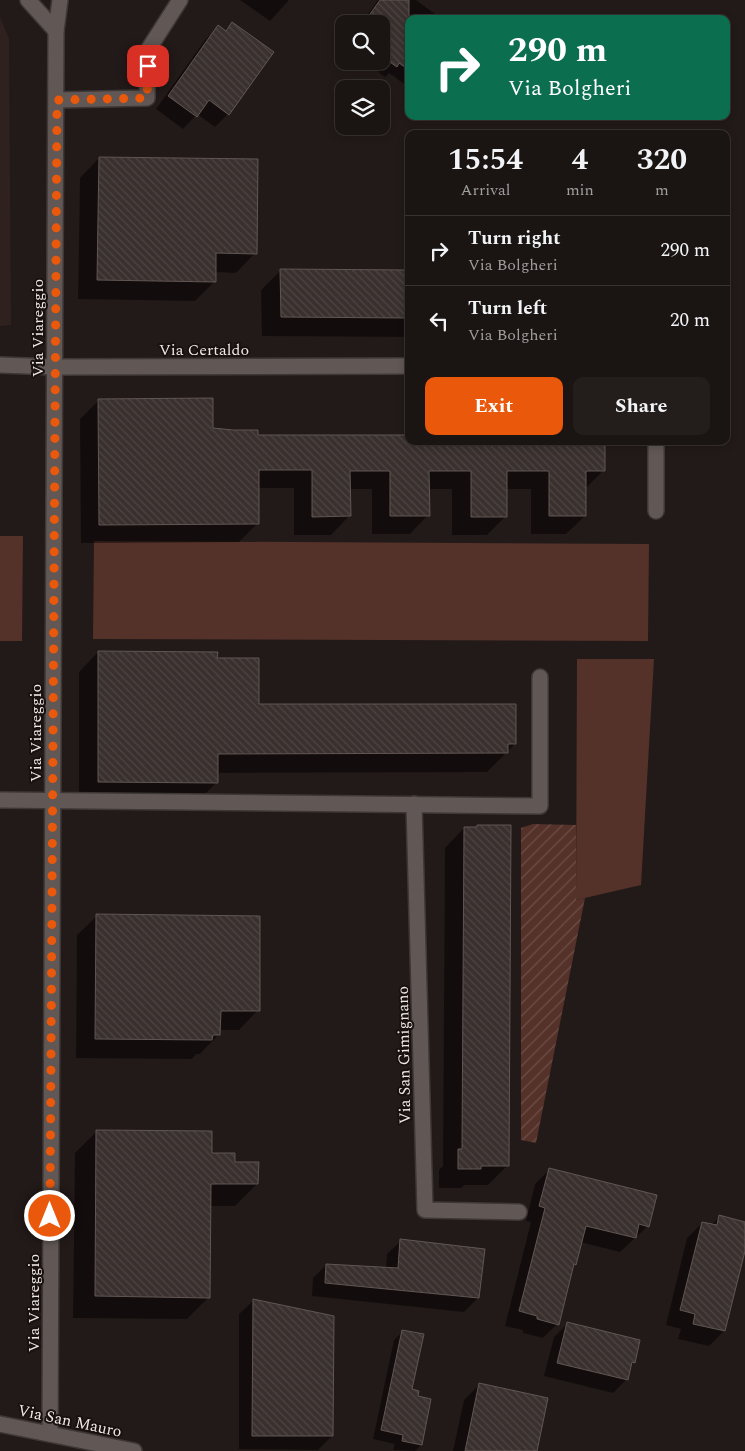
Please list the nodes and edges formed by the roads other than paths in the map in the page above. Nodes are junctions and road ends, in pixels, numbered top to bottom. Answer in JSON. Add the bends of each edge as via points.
{"nodes":[{"id":1,"x":28,"y":0,"type":"edge"},
{"id":2,"x":60,"y":0,"type":"edge"},
{"id":3,"x":180,"y":0,"type":"edge"},
{"id":4,"x":56,"y":31,"type":"junction"},
{"id":5,"x":57,"y":100,"type":"junction"},
{"id":6,"x":0,"y":365,"type":"edge"},
{"id":7,"x":405,"y":366,"type":"edge"},
{"id":8,"x":55,"y":367,"type":"junction"},
{"id":9,"x":656,"y":445,"type":"edge"},
{"id":10,"x":656,"y":511,"type":"dead end"},
{"id":11,"x":540,"y":677,"type":"dead end"},
{"id":12,"x":0,"y":800,"type":"edge"},
{"id":13,"x":52,"y":800,"type":"junction"},
{"id":14,"x":414,"y":804,"type":"junction"},
{"id":15,"x":519,"y":1212,"type":"dead end"},
{"id":16,"x":0,"y":1424,"type":"edge"},
{"id":17,"x":50,"y":1434,"type":"junction"},
{"id":18,"x":134,"y":1451,"type":"edge"}],
"edges":[{"from":1,"to":4,"type":"street"},
{"from":2,"to":4,"type":"street","name":"Via Viareggio"},
{"from":3,"to":5,"type":"street","via":[[148,50],[147,98]]},
{"from":4,"to":5,"type":"street","name":"Via Viareggio"},
{"from":5,"to":8,"type":"street","name":"Via Viareggio"},
{"from":6,"to":8,"type":"street","name":"Via Certaldo"},
{"from":7,"to":8,"type":"street","name":"Via Certaldo"},
{"from":8,"to":13,"type":"street","name":"Via Viareggio"},
{"from":9,"to":10,"type":"street"},
{"from":11,"to":14,"type":"street","via":[[540,806]]},
{"from":12,"to":13,"type":"street"},
{"from":13,"to":14,"type":"street"},
{"from":13,"to":17,"type":"street","name":"Via Viareggio"},
{"from":14,"to":15,"type":"street","name":"Via San Gimignano","via":[[424,1210]]},
{"from":16,"to":17,"type":"street","name":"Via San Mauro"},
{"from":17,"to":18,"type":"street","name":"Via San Mauro"}]}
